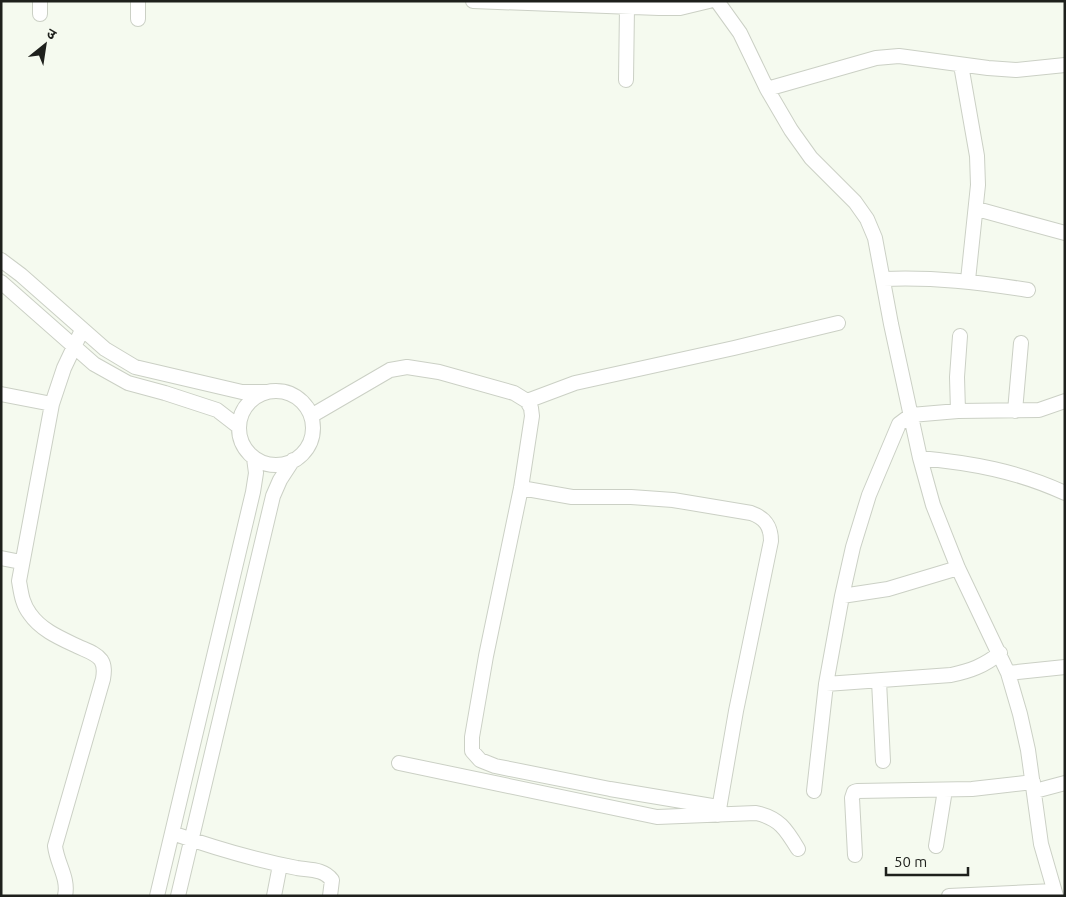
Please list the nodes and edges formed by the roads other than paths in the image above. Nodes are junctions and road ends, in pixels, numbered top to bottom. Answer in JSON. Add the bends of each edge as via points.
{"nodes":[{"id":1,"x":138,"y":1,"type":"edge"},
{"id":2,"x":473,"y":1,"type":"edge"},
{"id":3,"x":709,"y":1,"type":"edge"},
{"id":4,"x":717,"y":1,"type":"edge"},
{"id":5,"x":628,"y":7,"type":"junction"},
{"id":6,"x":138,"y":19,"type":"dead end"},
{"id":7,"x":961,"y":65,"type":"junction"},
{"id":8,"x":1065,"y":65,"type":"edge"},
{"id":9,"x":626,"y":80,"type":"dead end"},
{"id":10,"x":767,"y":89,"type":"junction"},
{"id":11,"x":977,"y":209,"type":"junction"},
{"id":12,"x":1065,"y":233,"type":"edge"},
{"id":13,"x":1,"y":260,"type":"edge"},
{"id":14,"x":883,"y":279,"type":"junction"},
{"id":15,"x":968,"y":280,"type":"junction"},
{"id":16,"x":1,"y":282,"type":"edge"},
{"id":17,"x":1028,"y":290,"type":"dead end"},
{"id":18,"x":838,"y":323,"type":"dead end"},
{"id":19,"x":82,"y":330,"type":"junction"},
{"id":20,"x":960,"y":336,"type":"dead end"},
{"id":21,"x":1021,"y":343,"type":"dead end"},
{"id":22,"x":74,"y":345,"type":"junction"},
{"id":23,"x":266,"y":392,"type":"junction"},
{"id":24,"x":1,"y":394,"type":"edge"},
{"id":25,"x":528,"y":401,"type":"junction"},
{"id":26,"x":1065,"y":401,"type":"edge"},
{"id":27,"x":52,"y":404,"type":"junction"},
{"id":28,"x":958,"y":410,"type":"junction"},
{"id":29,"x":1015,"y":411,"type":"junction"},
{"id":30,"x":911,"y":415,"type":"junction"},
{"id":31,"x":311,"y":416,"type":"junction"},
{"id":32,"x":239,"y":427,"type":"junction"},
{"id":33,"x":254,"y":458,"type":"junction"},
{"id":34,"x":920,"y":458,"type":"junction"},
{"id":35,"x":293,"y":460,"type":"junction"},
{"id":36,"x":521,"y":488,"type":"junction"},
{"id":37,"x":1065,"y":493,"type":"edge"},
{"id":38,"x":1,"y":558,"type":"edge"},
{"id":39,"x":21,"y":562,"type":"junction"},
{"id":40,"x":958,"y":568,"type":"junction"},
{"id":41,"x":842,"y":596,"type":"junction"},
{"id":42,"x":1000,"y":653,"type":"junction"},
{"id":43,"x":1065,"y":667,"type":"edge"},
{"id":44,"x":1008,"y":673,"type":"junction"},
{"id":45,"x":879,"y":681,"type":"junction"},
{"id":46,"x":826,"y":684,"type":"junction"},
{"id":47,"x":882,"y":761,"type":"dead end"},
{"id":48,"x":399,"y":763,"type":"dead end"},
{"id":49,"x":1065,"y":784,"type":"edge"},
{"id":50,"x":1034,"y":787,"type":"junction"},
{"id":51,"x":945,"y":790,"type":"junction"},
{"id":52,"x":814,"y":791,"type":"dead end"},
{"id":53,"x":718,"y":811,"type":"junction"},
{"id":54,"x":172,"y":833,"type":"junction"},
{"id":55,"x":191,"y":840,"type":"junction"},
{"id":56,"x":936,"y":846,"type":"dead end"},
{"id":57,"x":798,"y":849,"type":"dead end"},
{"id":58,"x":854,"y":855,"type":"dead end"},
{"id":59,"x":280,"y":865,"type":"junction"},
{"id":60,"x":1055,"y":893,"type":"edge"},
{"id":61,"x":65,"y":896,"type":"edge"},
{"id":62,"x":157,"y":896,"type":"edge"},
{"id":63,"x":178,"y":896,"type":"edge"},
{"id":64,"x":274,"y":896,"type":"edge"},
{"id":65,"x":330,"y":896,"type":"edge"},
{"id":66,"x":949,"y":896,"type":"edge"}],
"edges":[{"from":1,"to":6,"type":"street"},
{"from":2,"to":5,"type":"street"},
{"from":3,"to":5,"type":"street","via":[[680,8]]},
{"from":4,"to":10,"type":"street","via":[[740,33]]},
{"from":5,"to":9,"type":"street"},
{"from":7,"to":8,"type":"street","via":[[1016,70]]},
{"from":7,"to":10,"type":"street","via":[[900,56],[876,58]]},
{"from":7,"to":11,"type":"street","via":[[977,156]]},
{"from":10,"to":14,"type":"street","via":[[811,158],[855,202],[867,219]]},
{"from":11,"to":12,"type":"street"},
{"from":11,"to":15,"type":"street"},
{"from":13,"to":19,"type":"street"},
{"from":14,"to":15,"type":"street"},
{"from":14,"to":30,"type":"street"},
{"from":15,"to":17,"type":"street"},
{"from":16,"to":22,"type":"street"},
{"from":18,"to":25,"type":"street","via":[[575,383]]},
{"from":19,"to":22,"type":"street"},
{"from":19,"to":23,"type":"street","via":[[135,367],[242,392]]},
{"from":20,"to":28,"type":"street"},
{"from":21,"to":29,"type":"street"},
{"from":22,"to":27,"type":"street"},
{"from":22,"to":32,"type":"street","via":[[94,364],[128,383],[217,410]]},
{"from":23,"to":31,"type":"street","via":[[284,391],[296,396]]},
{"from":23,"to":32,"type":"street","via":[[247,404]]},
{"from":24,"to":27,"type":"street"},
{"from":25,"to":31,"type":"street","via":[[514,393],[439,372],[407,367],[390,370]]},
{"from":25,"to":36,"type":"street","via":[[532,416]]},
{"from":26,"to":29,"type":"street","via":[[1039,410]]},
{"from":27,"to":39,"type":"street"},
{"from":28,"to":29,"type":"street"},
{"from":28,"to":30,"type":"street"},
{"from":30,"to":34,"type":"street"},
{"from":30,"to":41,"type":"street","via":[[895,430],[869,495]]},
{"from":31,"to":35,"type":"street","via":[[312,438]]},
{"from":32,"to":33,"type":"street","via":[[240,439]]},
{"from":33,"to":35,"type":"street","via":[[281,464]]},
{"from":33,"to":54,"type":"street","via":[[253,492]]},
{"from":34,"to":37,"type":"street","via":[[989,467],[1027,477]]},
{"from":34,"to":40,"type":"street","via":[[933,505]]},
{"from":35,"to":55,"type":"street","via":[[273,496]]},
{"from":36,"to":53,"type":"street","via":[[486,656],[472,751],[480,760],[495,766]]},
{"from":36,"to":53,"type":"street","via":[[572,497],[673,500],[751,513],[761,516],[767,523],[771,541]]},
{"from":38,"to":39,"type":"street"},
{"from":39,"to":61,"type":"street","via":[[19,581],[22,599],[30,614],[41,626],[93,654],[104,669],[55,846],[67,883]]},
{"from":40,"to":41,"type":"street","via":[[888,589]]},
{"from":40,"to":42,"type":"street"},
{"from":41,"to":46,"type":"street"},
{"from":42,"to":44,"type":"street"},
{"from":42,"to":45,"type":"street","via":[[969,672]]},
{"from":43,"to":44,"type":"street"},
{"from":44,"to":50,"type":"street","via":[[1020,714]]},
{"from":45,"to":46,"type":"street"},
{"from":45,"to":47,"type":"street"},
{"from":46,"to":52,"type":"street"},
{"from":48,"to":53,"type":"street","via":[[657,817]]},
{"from":49,"to":50,"type":"street"},
{"from":50,"to":51,"type":"street"},
{"from":50,"to":60,"type":"street","via":[[1042,844]]},
{"from":51,"to":56,"type":"street"},
{"from":51,"to":58,"type":"street","via":[[854,792]]},
{"from":53,"to":57,"type":"street","via":[[769,816],[781,824]]},
{"from":54,"to":55,"type":"street"},
{"from":54,"to":62,"type":"street"},
{"from":55,"to":59,"type":"street"},
{"from":55,"to":63,"type":"street"},
{"from":59,"to":64,"type":"street"},
{"from":59,"to":65,"type":"street","via":[[324,872],[332,880]]},
{"from":60,"to":66,"type":"street"}]}
